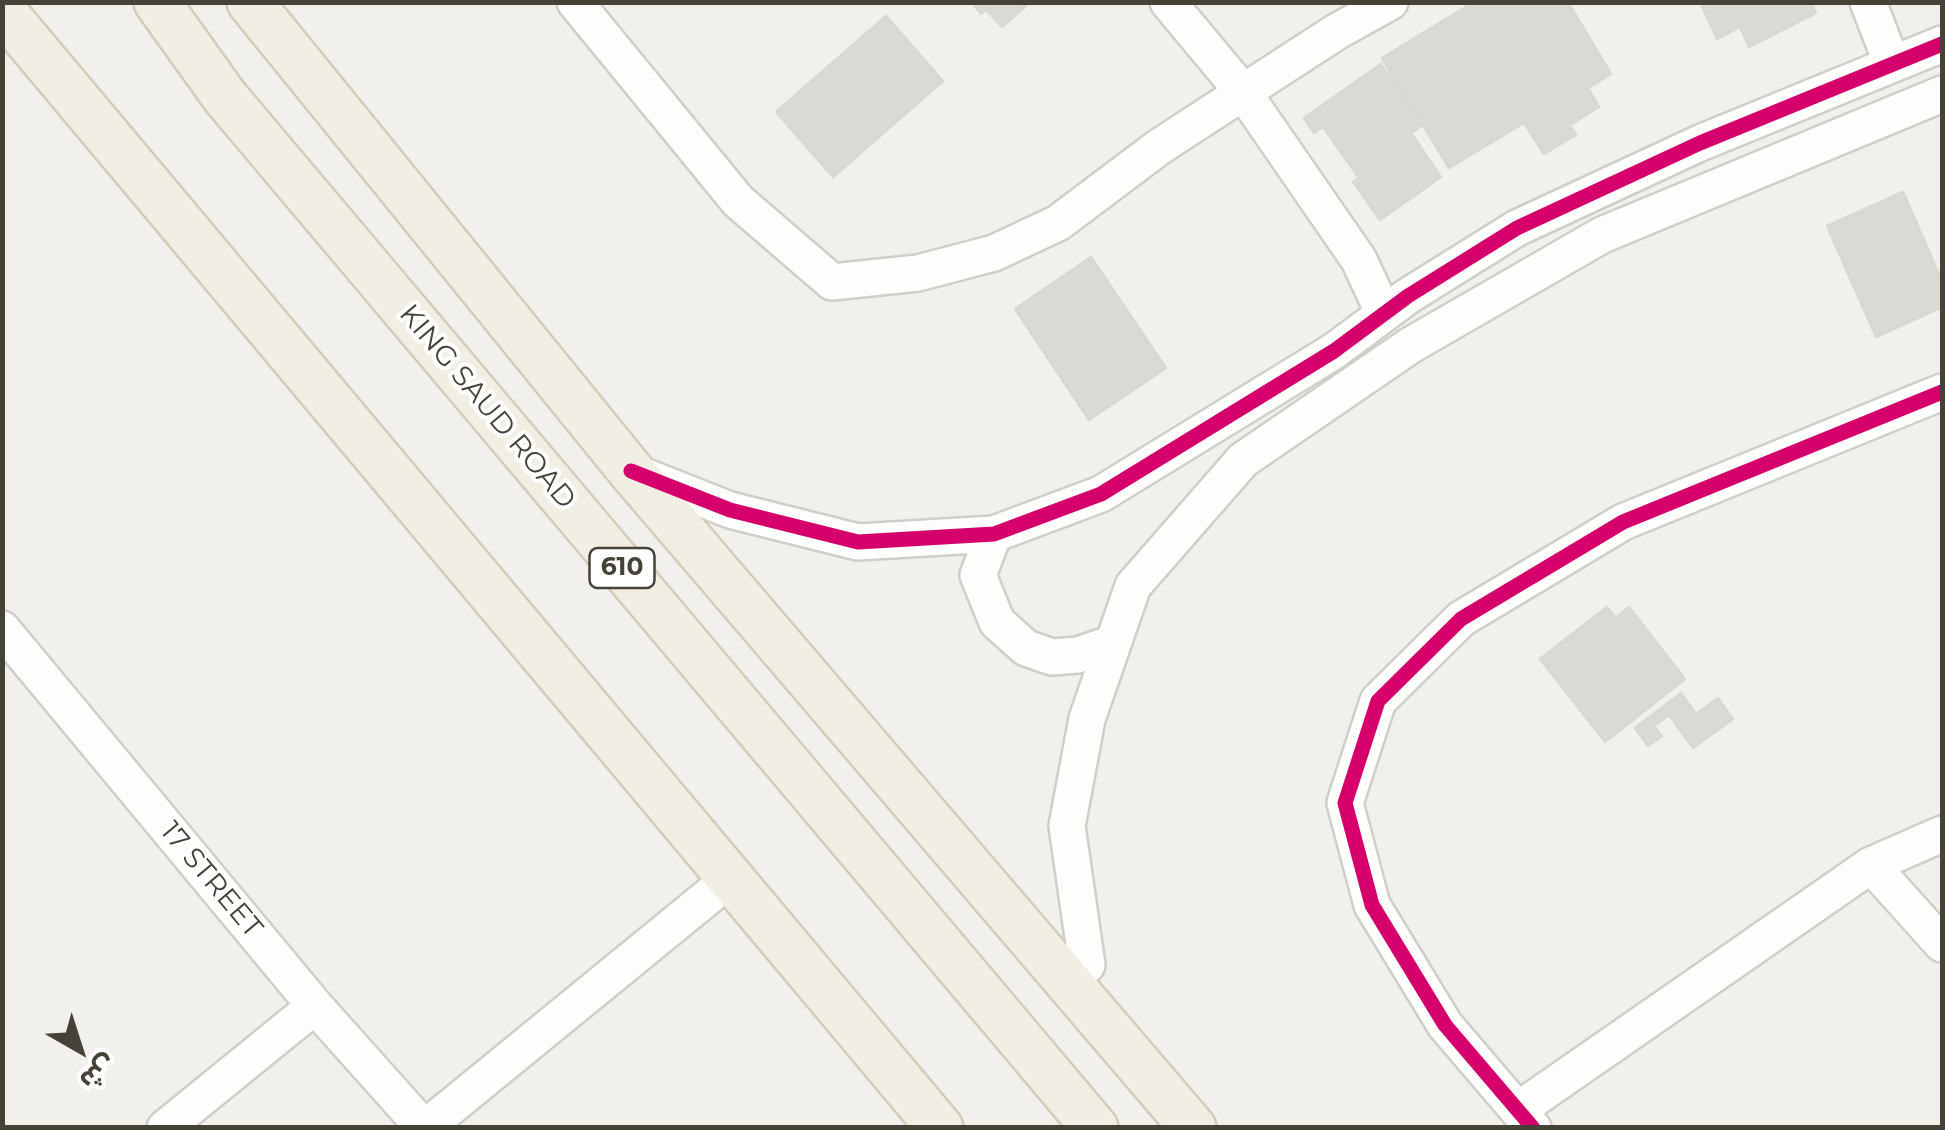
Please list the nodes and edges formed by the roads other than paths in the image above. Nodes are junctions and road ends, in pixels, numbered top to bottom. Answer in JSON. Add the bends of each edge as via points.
{"nodes":[{"id":1,"x":157,"y":2,"type":"edge"},
{"id":2,"x":250,"y":2,"type":"edge"},
{"id":3,"x":575,"y":2,"type":"edge"},
{"id":4,"x":1168,"y":2,"type":"edge"},
{"id":5,"x":1390,"y":2,"type":"edge"},
{"id":6,"x":1868,"y":2,"type":"edge"},
{"id":7,"x":2,"y":10,"type":"edge"},
{"id":8,"x":1942,"y":44,"type":"edge"},
{"id":9,"x":1892,"y":64,"type":"junction"},
{"id":10,"x":1244,"y":92,"type":"junction"},
{"id":11,"x":1942,"y":94,"type":"edge"},
{"id":12,"x":1384,"y":314,"type":"junction"},
{"id":13,"x":1942,"y":392,"type":"edge"},
{"id":14,"x":631,"y":471,"type":"junction"},
{"id":15,"x":994,"y":534,"type":"junction"},
{"id":16,"x":2,"y":629,"type":"edge"},
{"id":17,"x":1114,"y":643,"type":"junction"},
{"id":18,"x":1942,"y":834,"type":"edge"},
{"id":19,"x":1870,"y":864,"type":"junction"},
{"id":20,"x":731,"y":878,"type":"junction"},
{"id":21,"x":1942,"y":944,"type":"edge"},
{"id":22,"x":1088,"y":965,"type":"dead end"},
{"id":23,"x":315,"y":1006,"type":"junction"},
{"id":24,"x":1526,"y":1119,"type":"edge"},
{"id":25,"x":164,"y":1128,"type":"edge"},
{"id":26,"x":425,"y":1128,"type":"edge"},
{"id":27,"x":940,"y":1128,"type":"edge"},
{"id":28,"x":1095,"y":1128,"type":"edge"},
{"id":29,"x":1193,"y":1128,"type":"edge"}],
"edges":[{"from":1,"to":28,"type":"main road","name":"KING SAUD ROAD","number":"610","via":[[225,97]]},
{"from":2,"to":14,"type":"main road"},
{"from":3,"to":10,"type":"street","via":[[738,201],[832,282],[918,273],[994,253],[1058,223]]},
{"from":4,"to":10,"type":"street"},
{"from":5,"to":10,"type":"street"},
{"from":6,"to":9,"type":"street"},
{"from":7,"to":20,"type":"main road"},
{"from":8,"to":9,"type":"street"},
{"from":9,"to":12,"type":"street","via":[[1517,228]]},
{"from":10,"to":12,"type":"street","via":[[1359,260]]},
{"from":11,"to":17,"type":"street","via":[[1602,236],[1396,356],[1243,460],[1133,586]]},
{"from":12,"to":15,"type":"street","via":[[1334,352],[1102,494]]},
{"from":13,"to":24,"type":"street","via":[[1623,522],[1461,618],[1378,701],[1345,802],[1372,904],[1445,1025]]},
{"from":14,"to":15,"type":"street","via":[[730,510],[858,542]]},
{"from":14,"to":29,"type":"main road"},
{"from":15,"to":17,"type":"street","via":[[978,575],[996,622],[1026,648],[1052,657]]},
{"from":16,"to":23,"type":"street","name":"17 STREET"},
{"from":17,"to":22,"type":"street","via":[[1088,719],[1067,826]]},
{"from":18,"to":19,"type":"street"},
{"from":19,"to":21,"type":"street"},
{"from":19,"to":24,"type":"street"},
{"from":20,"to":26,"type":"street"},
{"from":20,"to":27,"type":"main road"},
{"from":23,"to":25,"type":"street"},
{"from":23,"to":26,"type":"street","name":"17 STREET"}]}
